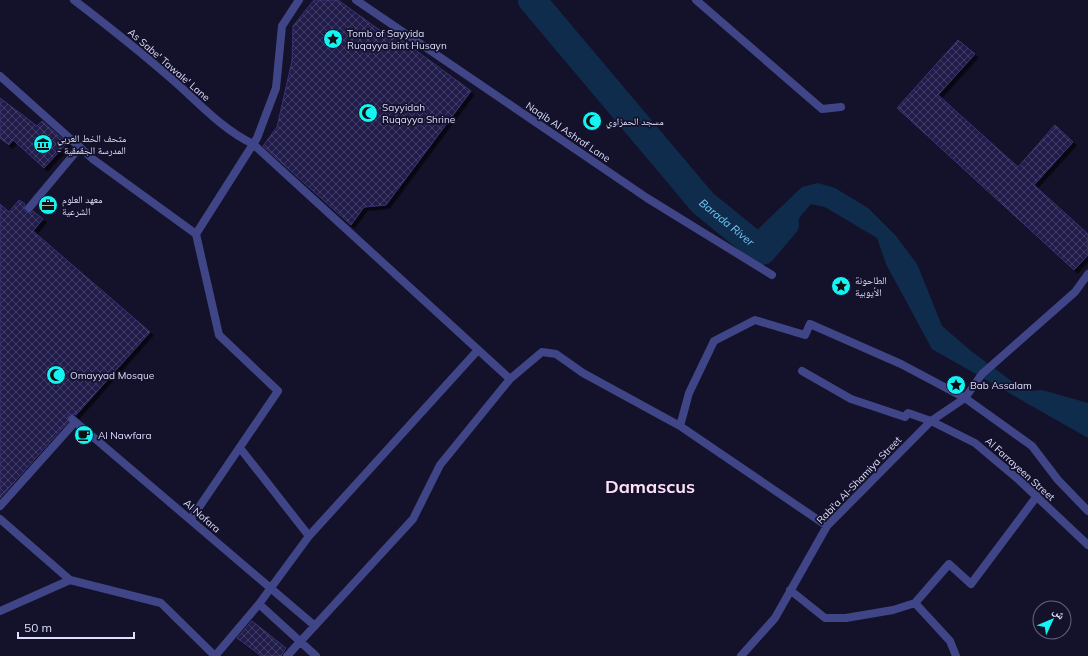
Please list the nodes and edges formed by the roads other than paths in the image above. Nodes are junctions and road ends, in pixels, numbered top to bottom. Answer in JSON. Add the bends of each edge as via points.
{"nodes":[{"id":1,"x":74,"y":0,"type":"edge"},
{"id":2,"x":299,"y":0,"type":"edge"},
{"id":3,"x":356,"y":0,"type":"edge"},
{"id":4,"x":696,"y":0,"type":"edge"},
{"id":5,"x":0,"y":76,"type":"edge"},
{"id":6,"x":841,"y":107,"type":"dead end"},
{"id":7,"x":253,"y":144,"type":"junction"},
{"id":8,"x":80,"y":147,"type":"junction"},
{"id":9,"x":29,"y":208,"type":"dead end"},
{"id":10,"x":196,"y":234,"type":"junction"},
{"id":11,"x":1088,"y":274,"type":"edge"},
{"id":12,"x":772,"y":275,"type":"dead end"},
{"id":13,"x":478,"y":350,"type":"junction"},
{"id":14,"x":802,"y":371,"type":"dead end"},
{"id":15,"x":510,"y":379,"type":"junction"},
{"id":16,"x":965,"y":398,"type":"junction"},
{"id":17,"x":930,"y":421,"type":"junction"},
{"id":18,"x":680,"y":426,"type":"junction"},
{"id":19,"x":240,"y":448,"type":"junction"},
{"id":20,"x":1037,"y":496,"type":"junction"},
{"id":21,"x":0,"y":506,"type":"edge"},
{"id":22,"x":1088,"y":511,"type":"edge"},
{"id":23,"x":0,"y":519,"type":"edge"},
{"id":24,"x":191,"y":519,"type":"junction"},
{"id":25,"x":827,"y":526,"type":"junction"},
{"id":26,"x":309,"y":536,"type":"junction"},
{"id":27,"x":1088,"y":545,"type":"edge"},
{"id":28,"x":70,"y":580,"type":"junction"},
{"id":29,"x":271,"y":589,"type":"junction"},
{"id":30,"x":790,"y":590,"type":"junction"},
{"id":31,"x":916,"y":603,"type":"junction"},
{"id":32,"x":259,"y":604,"type":"junction"},
{"id":33,"x":0,"y":611,"type":"edge"},
{"id":34,"x":315,"y":626,"type":"junction"},
{"id":35,"x":300,"y":642,"type":"junction"},
{"id":36,"x":215,"y":656,"type":"edge"},
{"id":37,"x":287,"y":656,"type":"edge"},
{"id":38,"x":316,"y":656,"type":"edge"},
{"id":39,"x":741,"y":656,"type":"edge"},
{"id":40,"x":956,"y":656,"type":"edge"}],
"edges":[{"from":1,"to":7,"type":"street","name":"As Sabe' Tawale' Lane","via":[[119,35],[208,112]]},
{"from":2,"to":7,"type":"street","via":[[282,26],[276,88]]},
{"from":3,"to":12,"type":"street","name":"Naqib Al Ashraf Lane","via":[[647,198]]},
{"from":4,"to":6,"type":"street","via":[[822,109]]},
{"from":5,"to":8,"type":"street"},
{"from":7,"to":10,"type":"street"},
{"from":7,"to":13,"type":"street","name":"As Sabe' Tawale' Lane"},
{"from":8,"to":9,"type":"street"},
{"from":8,"to":10,"type":"street"},
{"from":10,"to":19,"type":"street","via":[[219,335],[278,391]]},
{"from":11,"to":16,"type":"street","via":[[1075,292],[982,374]]},
{"from":13,"to":15,"type":"street","name":"As Sabe' Tawale' Lane"},
{"from":13,"to":26,"type":"street"},
{"from":14,"to":17,"type":"street","name":"Al Farrayeen Street","via":[[851,399],[905,418],[908,413]]},
{"from":15,"to":18,"type":"street","via":[[542,352],[556,354],[583,373]]},
{"from":15,"to":34,"type":"street","via":[[440,466],[413,519]]},
{"from":16,"to":17,"type":"street","name":"Rabi'a Al-Shamiya Street"},
{"from":16,"to":18,"type":"street","via":[[901,364],[810,324],[805,335],[755,320],[714,341],[689,393]]},
{"from":16,"to":22,"type":"street","via":[[1032,446],[1058,480]]},
{"from":17,"to":20,"type":"street","name":"Al Farrayeen Street","via":[[976,443]]},
{"from":17,"to":25,"type":"street","name":"Rabi'a Al-Shamiya Street"},
{"from":18,"to":25,"type":"street"},
{"from":19,"to":24,"type":"street"},
{"from":19,"to":26,"type":"street"},
{"from":20,"to":27,"type":"street","name":"Al Farrayeen Street"},
{"from":20,"to":31,"type":"street","via":[[971,584],[949,564]]},
{"from":21,"to":24,"type":"street","name":"Al Nofara","via":[[74,421]]},
{"from":23,"to":28,"type":"street"},
{"from":24,"to":29,"type":"street","name":"Al Nofara"},
{"from":25,"to":30,"type":"street","name":"Rabi'a Al-Shamiya Street"},
{"from":26,"to":29,"type":"street"},
{"from":28,"to":33,"type":"street"},
{"from":28,"to":36,"type":"street","via":[[161,603]]},
{"from":29,"to":32,"type":"street"},
{"from":29,"to":34,"type":"street","name":"Al Nofara"},
{"from":30,"to":31,"type":"street","via":[[825,618],[846,618],[893,610]]},
{"from":30,"to":39,"type":"street","name":"Rabi'a Al-Shamiya Street","via":[[775,618]]},
{"from":31,"to":40,"type":"street","via":[[950,641]]},
{"from":32,"to":35,"type":"street"},
{"from":32,"to":36,"type":"street"},
{"from":34,"to":35,"type":"street"},
{"from":35,"to":37,"type":"street"},
{"from":35,"to":38,"type":"street"}]}
